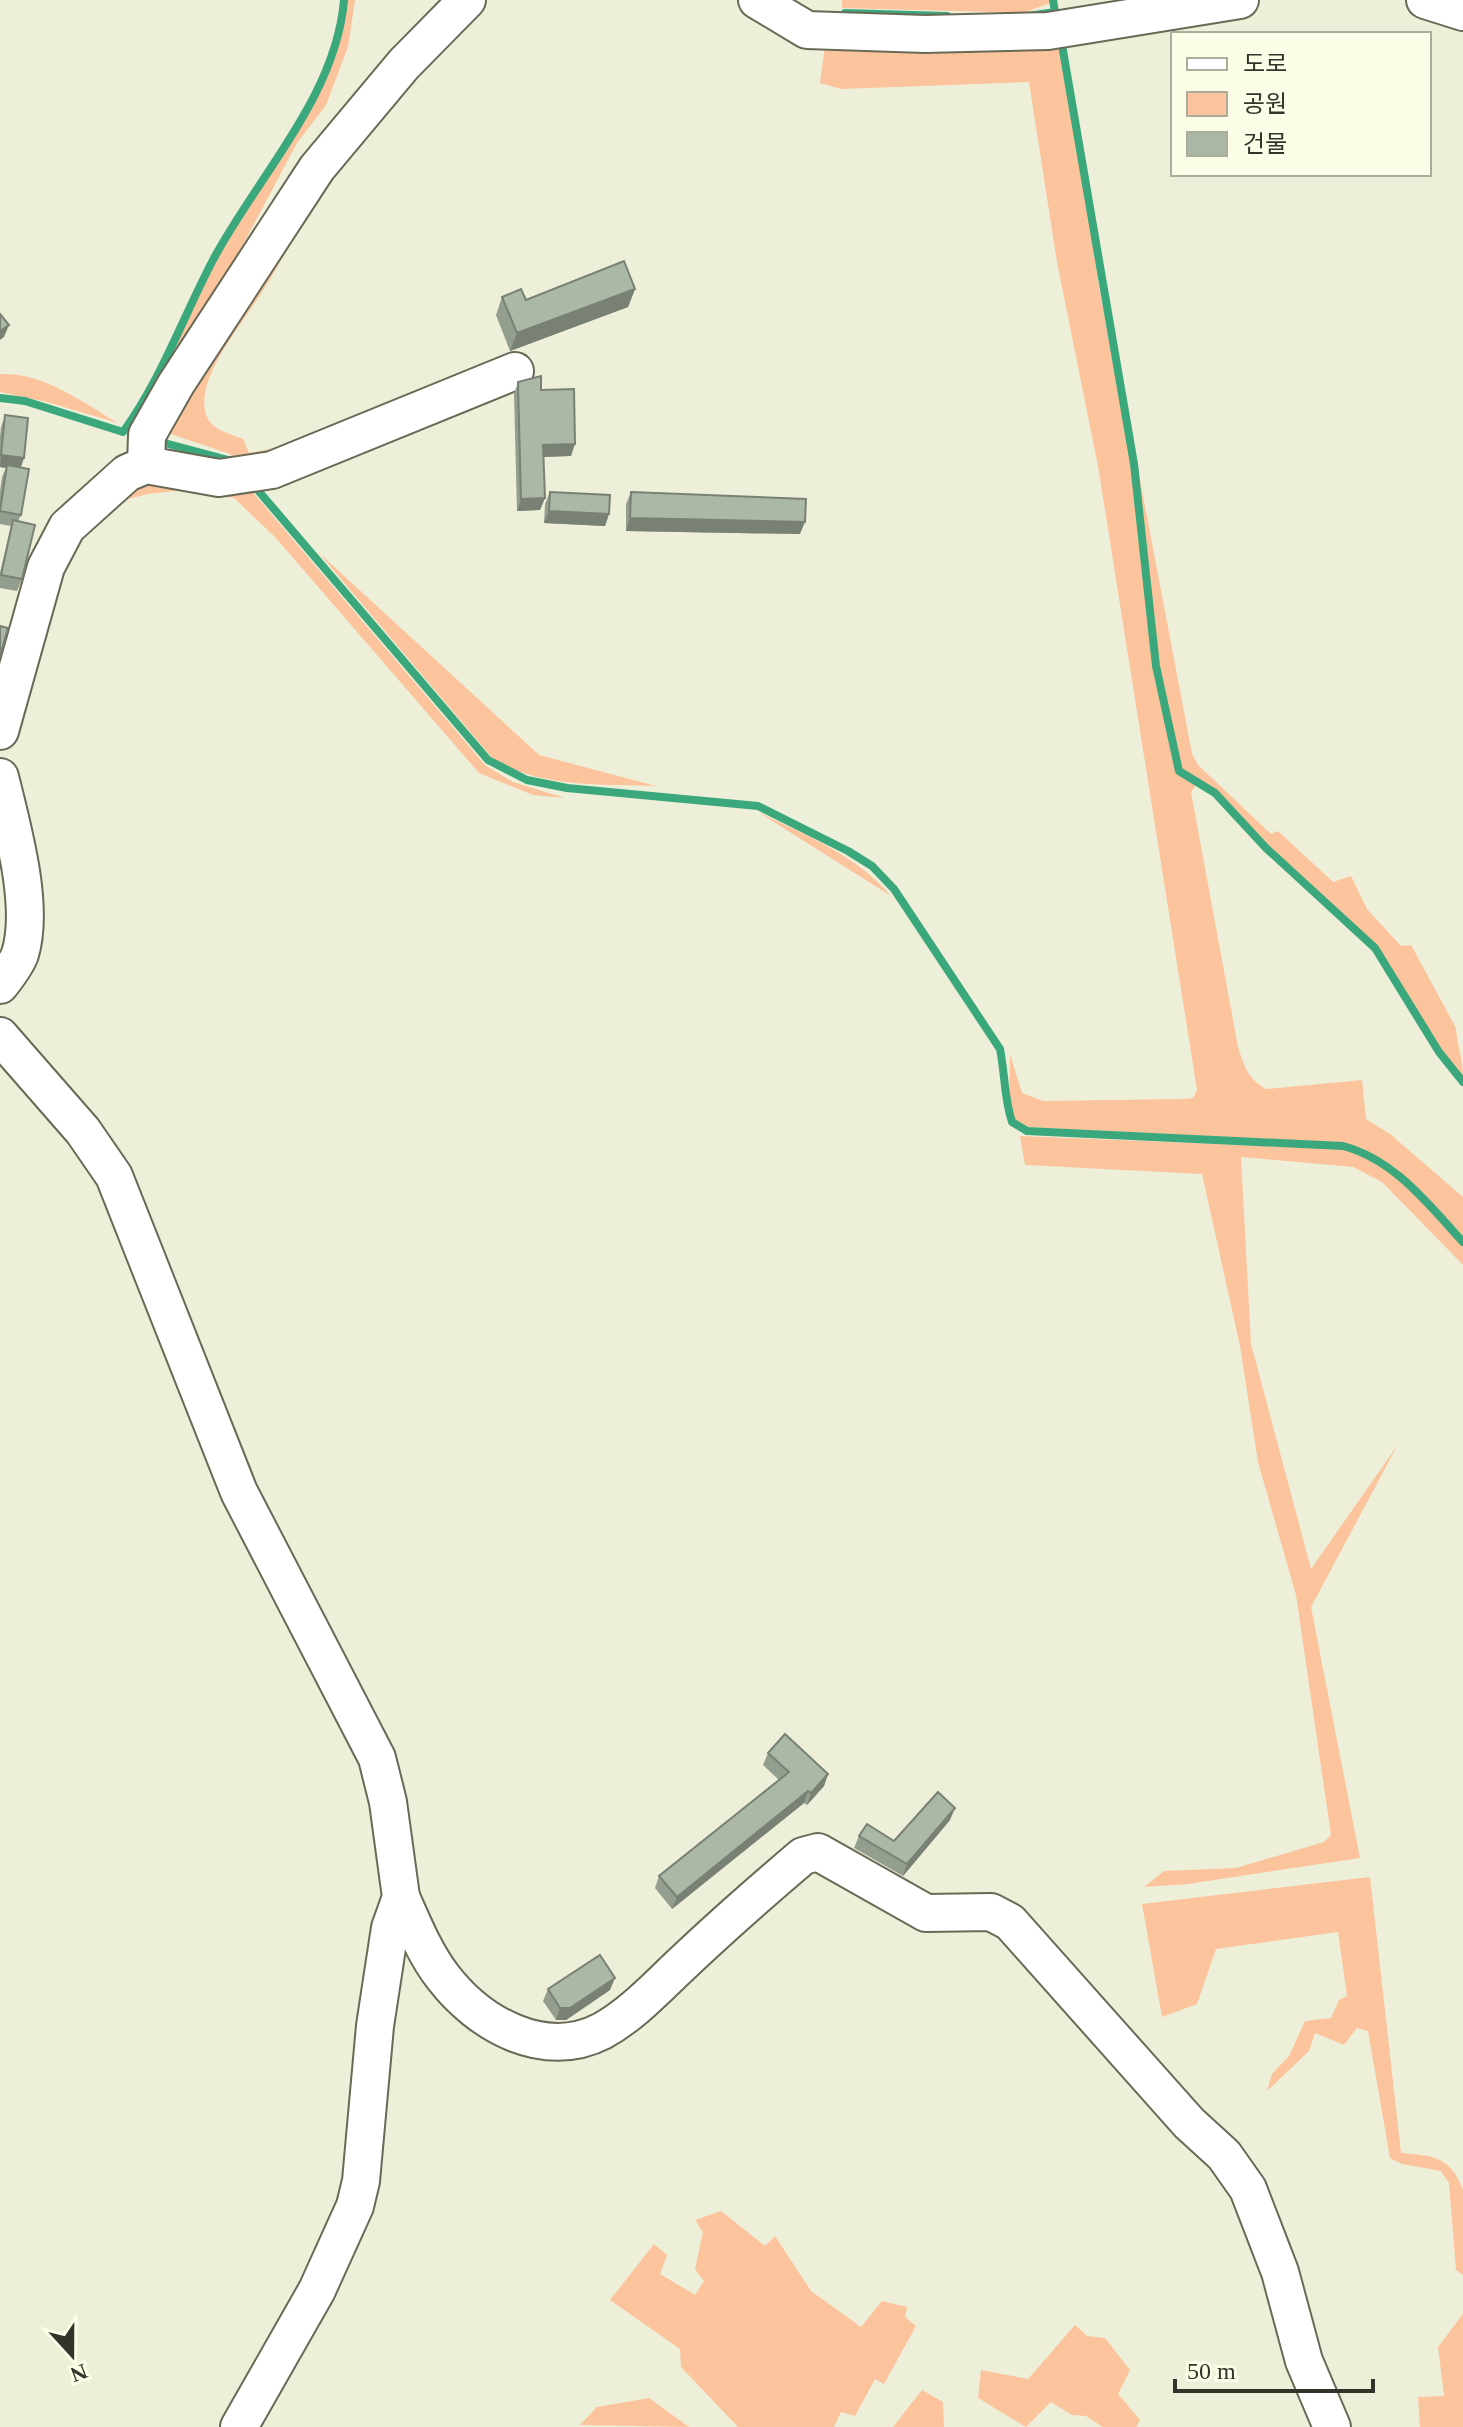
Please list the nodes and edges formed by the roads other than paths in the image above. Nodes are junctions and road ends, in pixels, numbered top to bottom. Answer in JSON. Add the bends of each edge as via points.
{"nodes":[{"id":1,"x":467,"y":0,"type":"edge"},
{"id":2,"x":757,"y":0,"type":"edge"},
{"id":3,"x":1240,"y":0,"type":"edge"},
{"id":4,"x":1425,"y":0,"type":"edge"},
{"id":5,"x":1463,"y":12,"type":"edge"},
{"id":6,"x":515,"y":371,"type":"dead end"},
{"id":7,"x":146,"y":465,"type":"junction"},
{"id":8,"x":0,"y":731,"type":"edge"},
{"id":9,"x":0,"y":777,"type":"edge"},
{"id":10,"x":0,"y":985,"type":"edge"},
{"id":11,"x":0,"y":1036,"type":"edge"},
{"id":12,"x":401,"y":1897,"type":"junction"},
{"id":13,"x":239,"y":2427,"type":"edge"},
{"id":14,"x":1332,"y":2427,"type":"edge"}],
"edges":[{"from":1,"to":7,"type":"street","via":[[404,64],[317,168],[176,384],[147,435]]},
{"from":2,"to":3,"type":"street","via":[[807,30],[925,34],[1048,31]]},
{"from":4,"to":5,"type":"street"},
{"from":6,"to":7,"type":"street","via":[[272,470],[219,478]]},
{"from":7,"to":8,"type":"street","via":[[104,492],[58,542],[46,567]]},
{"from":9,"to":10,"type":"street","via":[[25,932],[19,958]]},
{"from":11,"to":12,"type":"street","via":[[83,1131],[128,1205],[239,1492],[377,1758]]},
{"from":12,"to":13,"type":"street","via":[[390,1928],[375,2026],[355,2206],[317,2290]]},
{"from":12,"to":14,"type":"street","via":[[441,1976],[465,2002],[513,2032],[550,2043],[579,2040],[623,2018],[803,1856],[818,1852],[926,1913],[991,1912],[1010,1922],[1189,2123],[1224,2155],[1248,2189],[1271,2246],[1304,2361]]}]}
